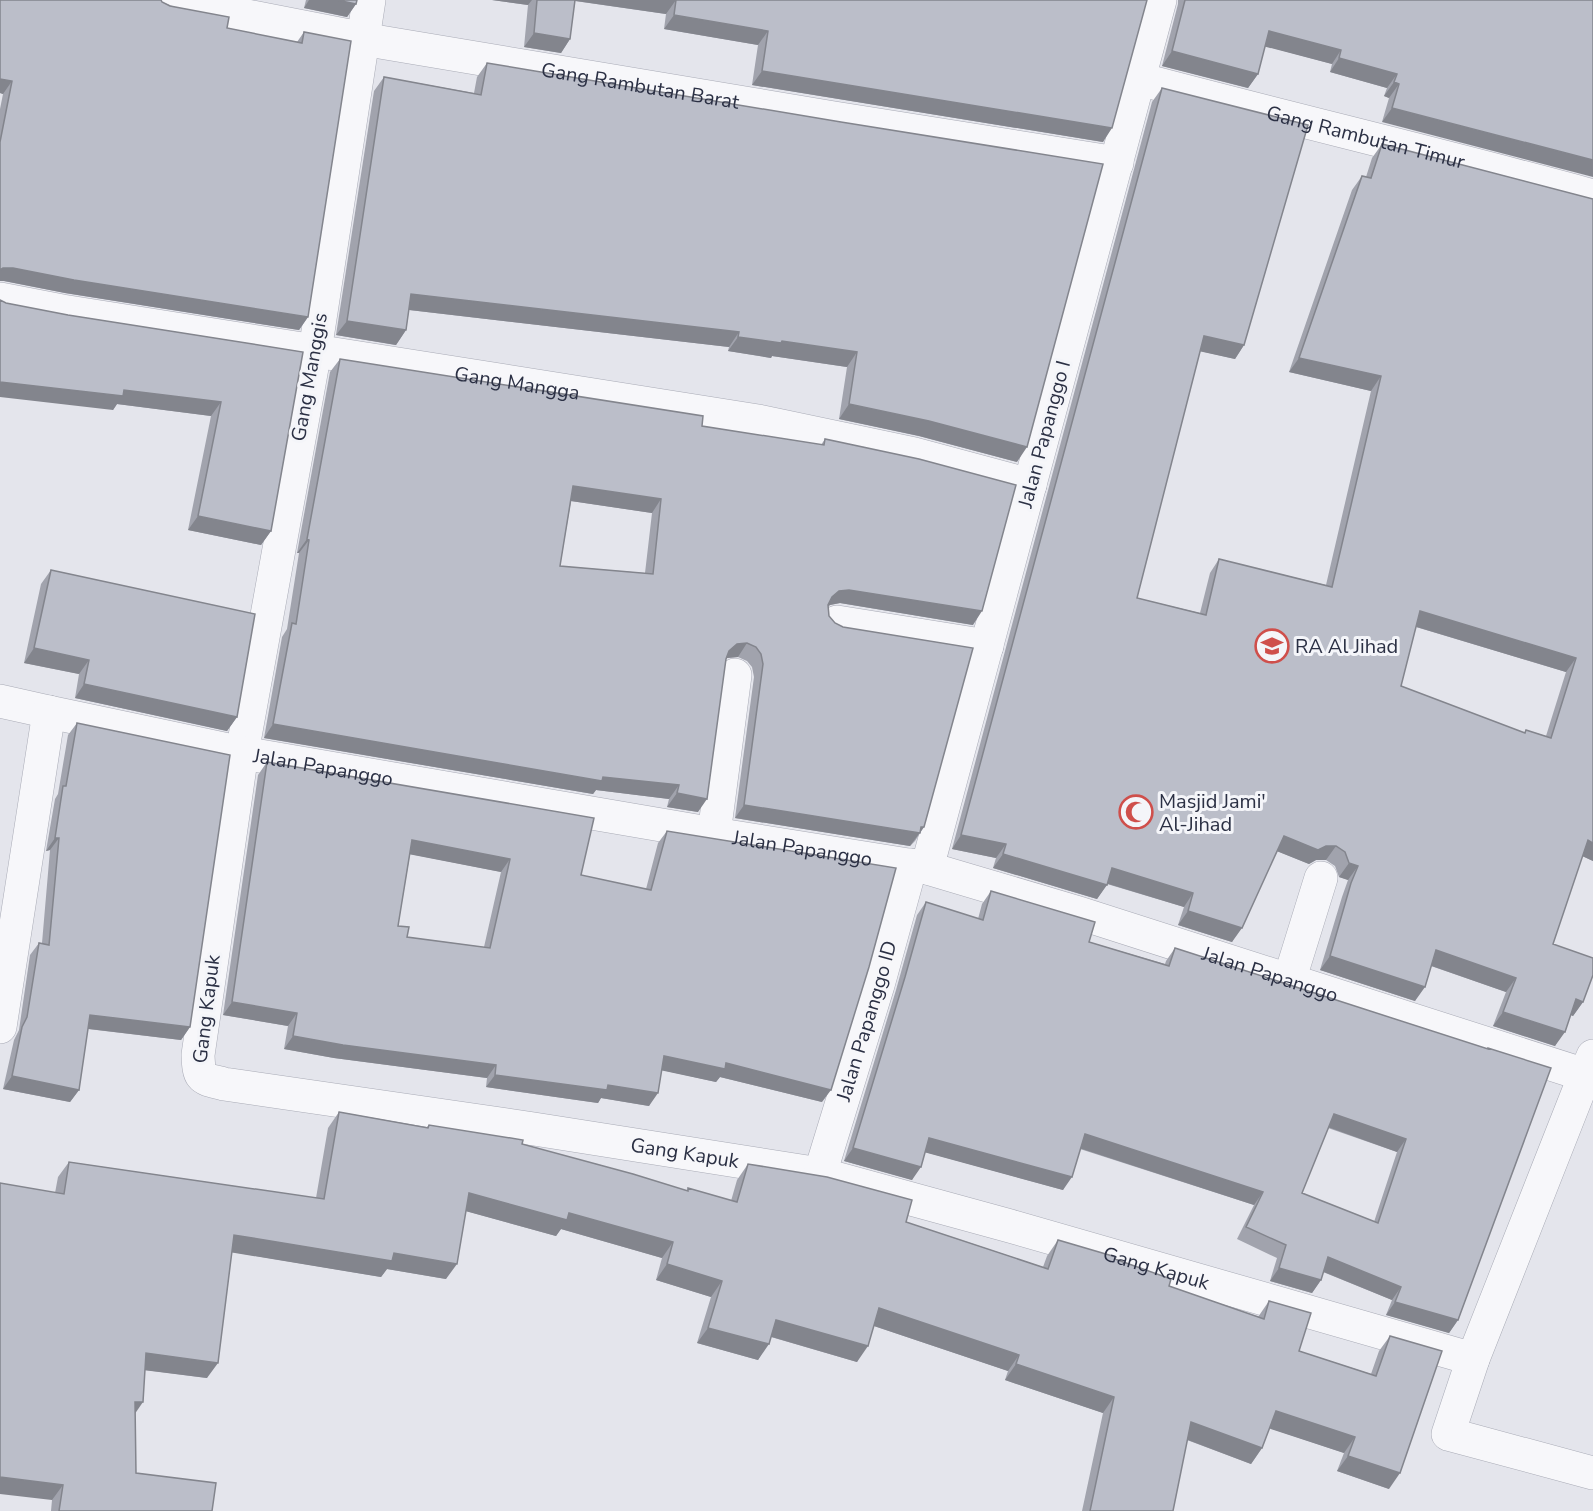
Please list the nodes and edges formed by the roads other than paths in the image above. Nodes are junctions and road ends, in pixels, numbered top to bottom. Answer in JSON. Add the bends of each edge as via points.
{"nodes":[{"id":1,"x":165,"y":0,"type":"edge"},
{"id":2,"x":369,"y":0,"type":"edge"},
{"id":3,"x":1160,"y":0,"type":"edge"},
{"id":4,"x":362,"y":38,"type":"junction"},
{"id":5,"x":1139,"y":79,"type":"junction"},
{"id":6,"x":1117,"y":163,"type":"junction"},
{"id":7,"x":1593,"y":196,"type":"edge"},
{"id":8,"x":0,"y":299,"type":"edge"},
{"id":9,"x":315,"y":351,"type":"junction"},
{"id":10,"x":1030,"y":485,"type":"junction"},
{"id":11,"x":837,"y":622,"type":"edge"},
{"id":12,"x":987,"y":646,"type":"junction"},
{"id":13,"x":735,"y":675,"type":"dead end"},
{"id":14,"x":0,"y":701,"type":"edge"},
{"id":15,"x":48,"y":712,"type":"junction"},
{"id":16,"x":242,"y":753,"type":"junction"},
{"id":17,"x":714,"y":834,"type":"junction"},
{"id":18,"x":919,"y":866,"type":"junction"},
{"id":19,"x":1321,"y":878,"type":"dead end"},
{"id":20,"x":1289,"y":981,"type":"junction"},
{"id":21,"x":0,"y":1027,"type":"edge"},
{"id":22,"x":1589,"y":1065,"type":"edge"},
{"id":23,"x":820,"y":1174,"type":"junction"},
{"id":24,"x":1473,"y":1359,"type":"junction"},
{"id":25,"x":1593,"y":1473,"type":"edge"}],
"edges":[{"from":1,"to":4,"type":"street","name":"Gang Rambutan Barat"},
{"from":2,"to":4,"type":"street","name":"Gang Manggis"},
{"from":3,"to":5,"type":"street","name":"Jalan Papanggo I"},
{"from":4,"to":6,"type":"street","name":"Gang Rambutan Barat"},
{"from":4,"to":9,"type":"street","name":"Gang Manggis"},
{"from":5,"to":6,"type":"street","name":"Jalan Papanggo I"},
{"from":5,"to":7,"type":"street","name":"Gang Rambutan Timur"},
{"from":6,"to":10,"type":"street","name":"Jalan Papanggo I"},
{"from":8,"to":9,"type":"street","name":"Gang Mangga"},
{"from":9,"to":10,"type":"street","name":"Gang Mangga","via":[[758,421],[914,454]]},
{"from":9,"to":16,"type":"street","name":"Gang Manggis"},
{"from":10,"to":12,"type":"street","name":"Jalan Papanggo I"},
{"from":11,"to":12,"type":"street"},
{"from":12,"to":18,"type":"street","name":"Jalan Papanggo I"},
{"from":13,"to":17,"type":"street"},
{"from":14,"to":15,"type":"street","name":"Jalan Papanggo"},
{"from":15,"to":16,"type":"street","name":"Jalan Papanggo"},
{"from":15,"to":21,"type":"street"},
{"from":16,"to":17,"type":"street","name":"Jalan Papanggo"},
{"from":16,"to":23,"type":"street","name":"Gang Kapuk","via":[[198,1055],[198,1072],[204,1079]]},
{"from":17,"to":18,"type":"street","name":"Jalan Papanggo"},
{"from":18,"to":20,"type":"street","name":"Jalan Papanggo"},
{"from":18,"to":23,"type":"street","name":"Jalan Papanggo ID"},
{"from":19,"to":20,"type":"street"},
{"from":20,"to":22,"type":"street","name":"Jalan Papanggo"},
{"from":22,"to":24,"type":"street","name":"Jalan Papanggo"},
{"from":23,"to":24,"type":"street","name":"Gang Kapuk"},
{"from":24,"to":25,"type":"street","name":"Jalan Papanggo","via":[[1448,1434]]}]}
